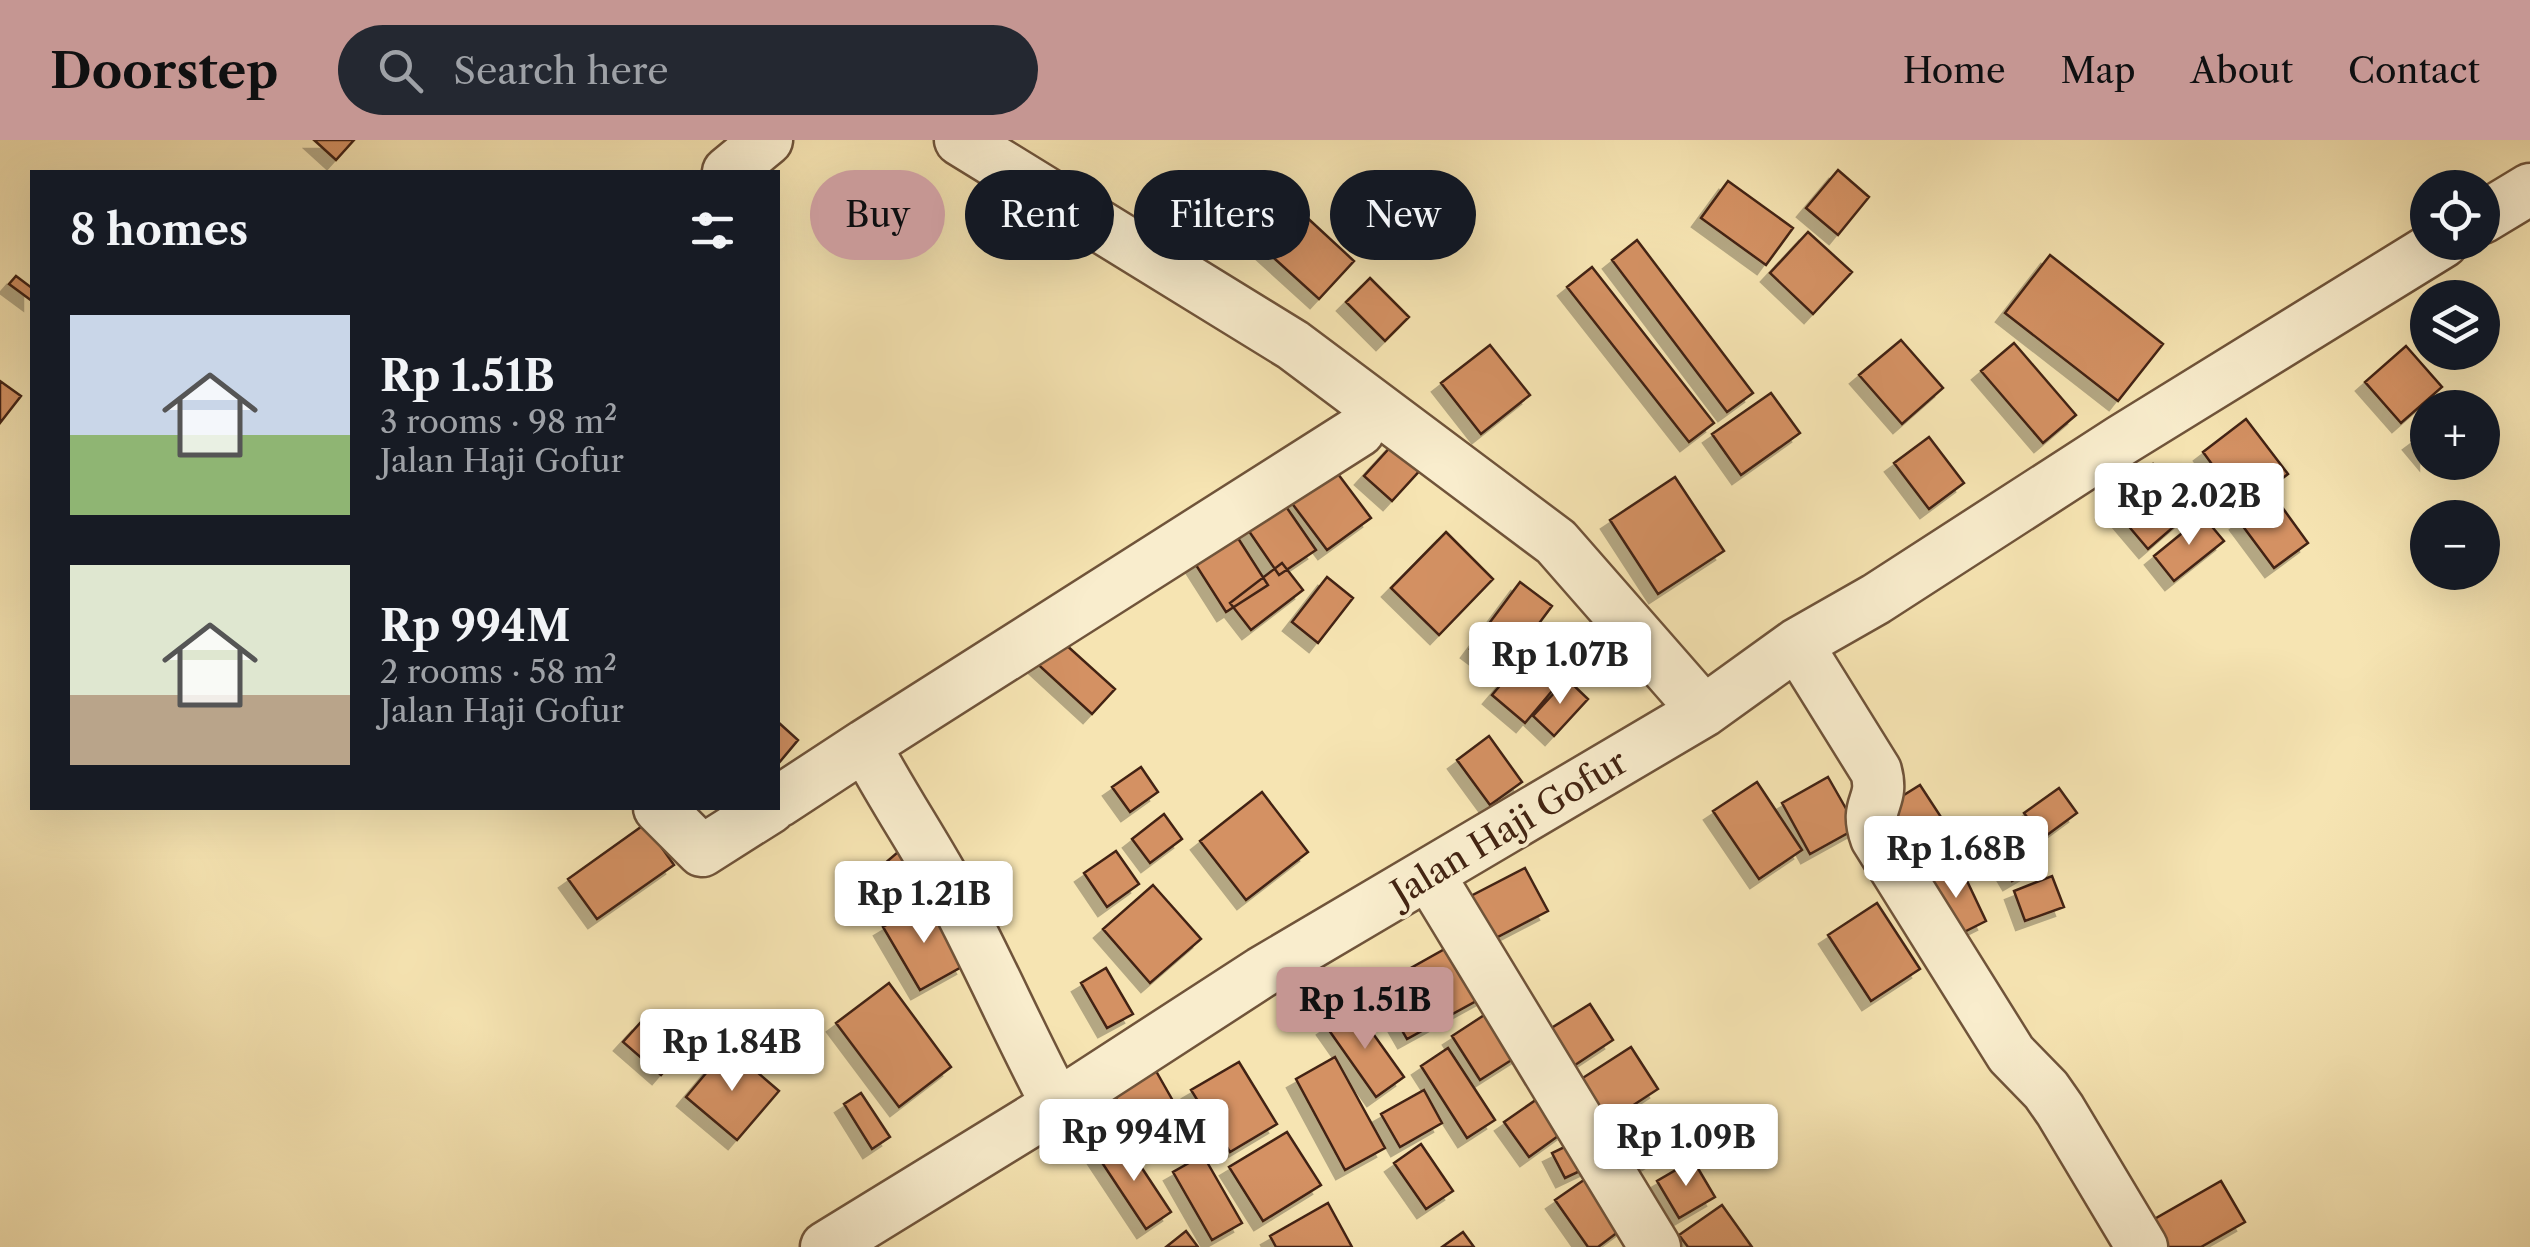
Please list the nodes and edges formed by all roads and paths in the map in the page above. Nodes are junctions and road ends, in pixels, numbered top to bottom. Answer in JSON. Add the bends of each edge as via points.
{"nodes":[{"id":1,"x":766,"y":140,"type":"edge"},
{"id":2,"x":960,"y":140,"type":"edge"},
{"id":3,"x":730,"y":170,"type":"edge"},
{"id":4,"x":2530,"y":189,"type":"edge"},
{"id":5,"x":2500,"y":207,"type":"edge"},
{"id":6,"x":2414,"y":260,"type":"edge"},
{"id":7,"x":1358,"y":432,"type":"dead end"},
{"id":8,"x":1797,"y":644,"type":"junction"},
{"id":9,"x":1704,"y":712,"type":"junction"},
{"id":10,"x":865,"y":746,"type":"junction"},
{"id":11,"x":780,"y":801,"type":"edge"},
{"id":12,"x":661,"y":810,"type":"edge"},
{"id":13,"x":767,"y":810,"type":"edge"},
{"id":14,"x":1429,"y":876,"type":"junction"},
{"id":15,"x":1056,"y":1105,"type":"junction"},
{"id":16,"x":826,"y":1247,"type":"edge"},
{"id":17,"x":1655,"y":1247,"type":"edge"},
{"id":18,"x":2142,"y":1247,"type":"edge"}],
"edges":[{"from":1,"to":3,"type":"street"},
{"from":2,"to":9,"type":"street","via":[[1292,345],[1556,542]]},
{"from":4,"to":5,"type":"street"},
{"from":6,"to":8,"type":"street","name":"Jalan Haji Gofur"},
{"from":7,"to":10,"type":"street"},
{"from":8,"to":9,"type":"street","name":"Jalan Haji Gofur"},
{"from":8,"to":18,"type":"street","via":[[1876,771],[1880,787],[1869,820],[1876,838],[2011,1054],[2060,1110]]},
{"from":9,"to":14,"type":"street","name":"Jalan Haji Gofur"},
{"from":10,"to":11,"type":"street"},
{"from":10,"to":15,"type":"street","via":[[955,901]]},
{"from":12,"to":13,"type":"street","via":[[702,851]]},
{"from":14,"to":15,"type":"street","name":"Jalan Haji Gofur","via":[[1262,972]]},
{"from":14,"to":17,"type":"street"},
{"from":15,"to":16,"type":"street","name":"Jalan Haji Gofur"}]}
